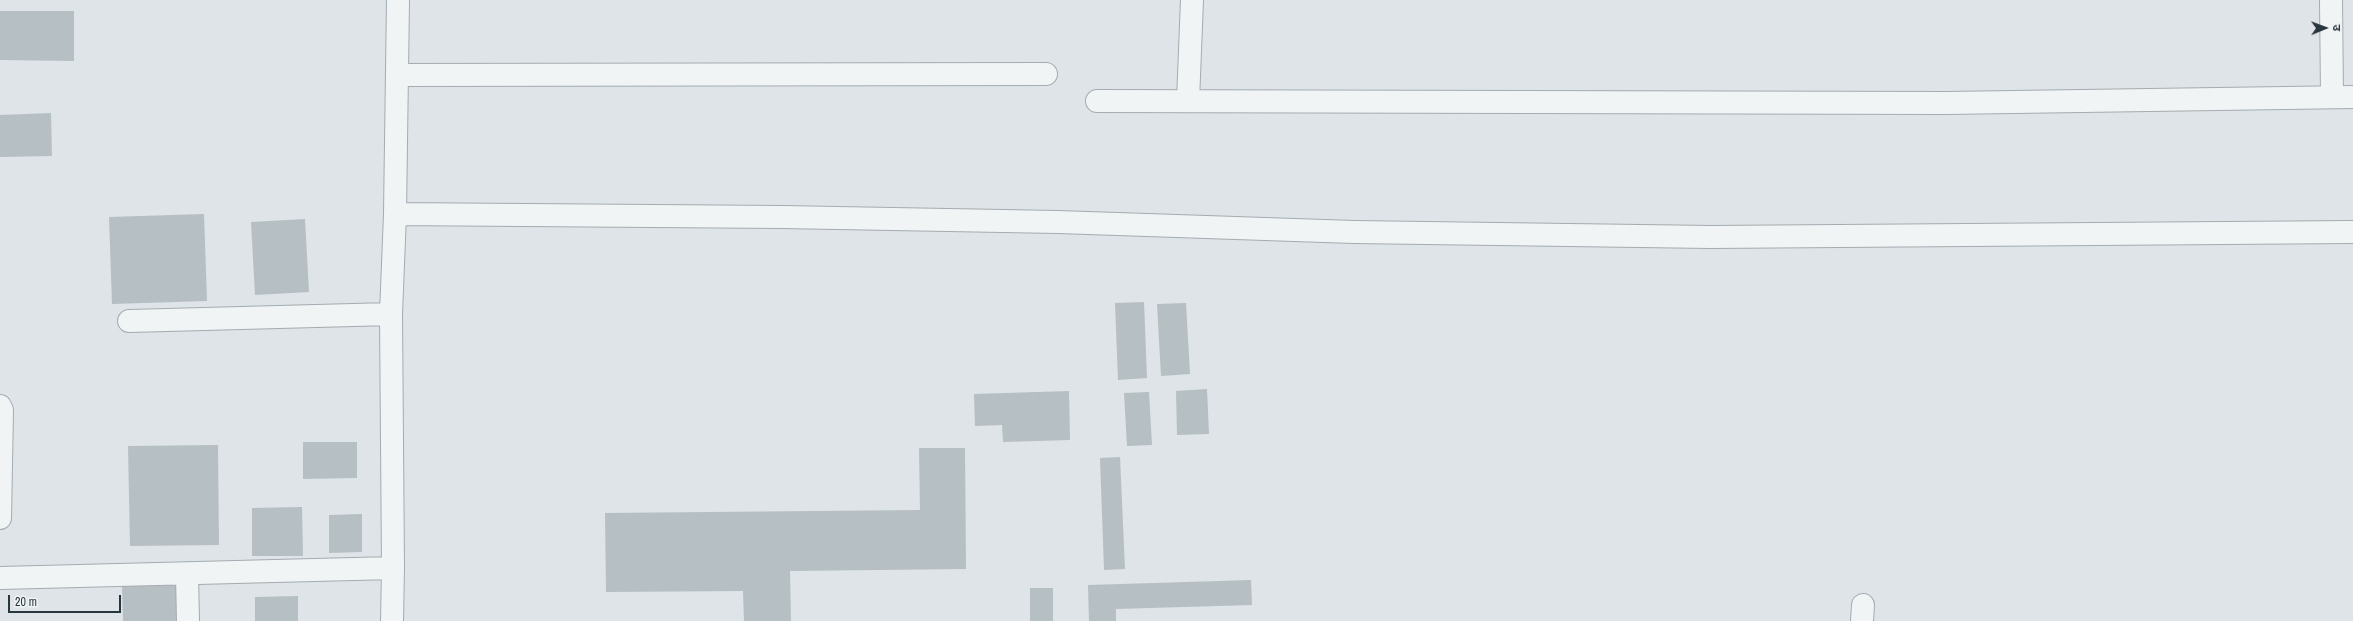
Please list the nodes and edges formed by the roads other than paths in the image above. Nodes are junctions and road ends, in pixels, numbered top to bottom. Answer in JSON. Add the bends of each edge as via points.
{"nodes":[{"id":1,"x":398,"y":0,"type":"edge"},
{"id":2,"x":1192,"y":0,"type":"edge"},
{"id":3,"x":2331,"y":0,"type":"edge"},
{"id":4,"x":397,"y":74,"type":"junction"},
{"id":5,"x":1046,"y":74,"type":"dead end"},
{"id":6,"x":2343,"y":96,"type":"edge"},
{"id":7,"x":1097,"y":101,"type":"dead end"},
{"id":8,"x":1188,"y":101,"type":"junction"},
{"id":9,"x":395,"y":214,"type":"junction"},
{"id":10,"x":2353,"y":232,"type":"edge"},
{"id":11,"x":391,"y":314,"type":"junction"},
{"id":12,"x":129,"y":321,"type":"dead end"},
{"id":13,"x":0,"y":406,"type":"edge"},
{"id":14,"x":0,"y":518,"type":"edge"},
{"id":15,"x":393,"y":568,"type":"junction"},
{"id":16,"x":188,"y":574,"type":"junction"},
{"id":17,"x":0,"y":578,"type":"edge"},
{"id":18,"x":188,"y":621,"type":"edge"},
{"id":19,"x":392,"y":621,"type":"edge"}],
"edges":[{"from":1,"to":4,"type":"street"},
{"from":2,"to":8,"type":"street"},
{"from":3,"to":6,"type":"street"},
{"from":4,"to":5,"type":"street"},
{"from":4,"to":9,"type":"street"},
{"from":6,"to":8,"type":"street","via":[[1946,103]]},
{"from":7,"to":8,"type":"street"},
{"from":9,"to":10,"type":"street","via":[[1058,222],[1354,232],[1711,237]]},
{"from":9,"to":11,"type":"street"},
{"from":11,"to":12,"type":"street"},
{"from":11,"to":15,"type":"street"},
{"from":13,"to":14,"type":"street"},
{"from":15,"to":16,"type":"street"},
{"from":15,"to":19,"type":"street"},
{"from":16,"to":17,"type":"street"},
{"from":16,"to":18,"type":"street"}]}
